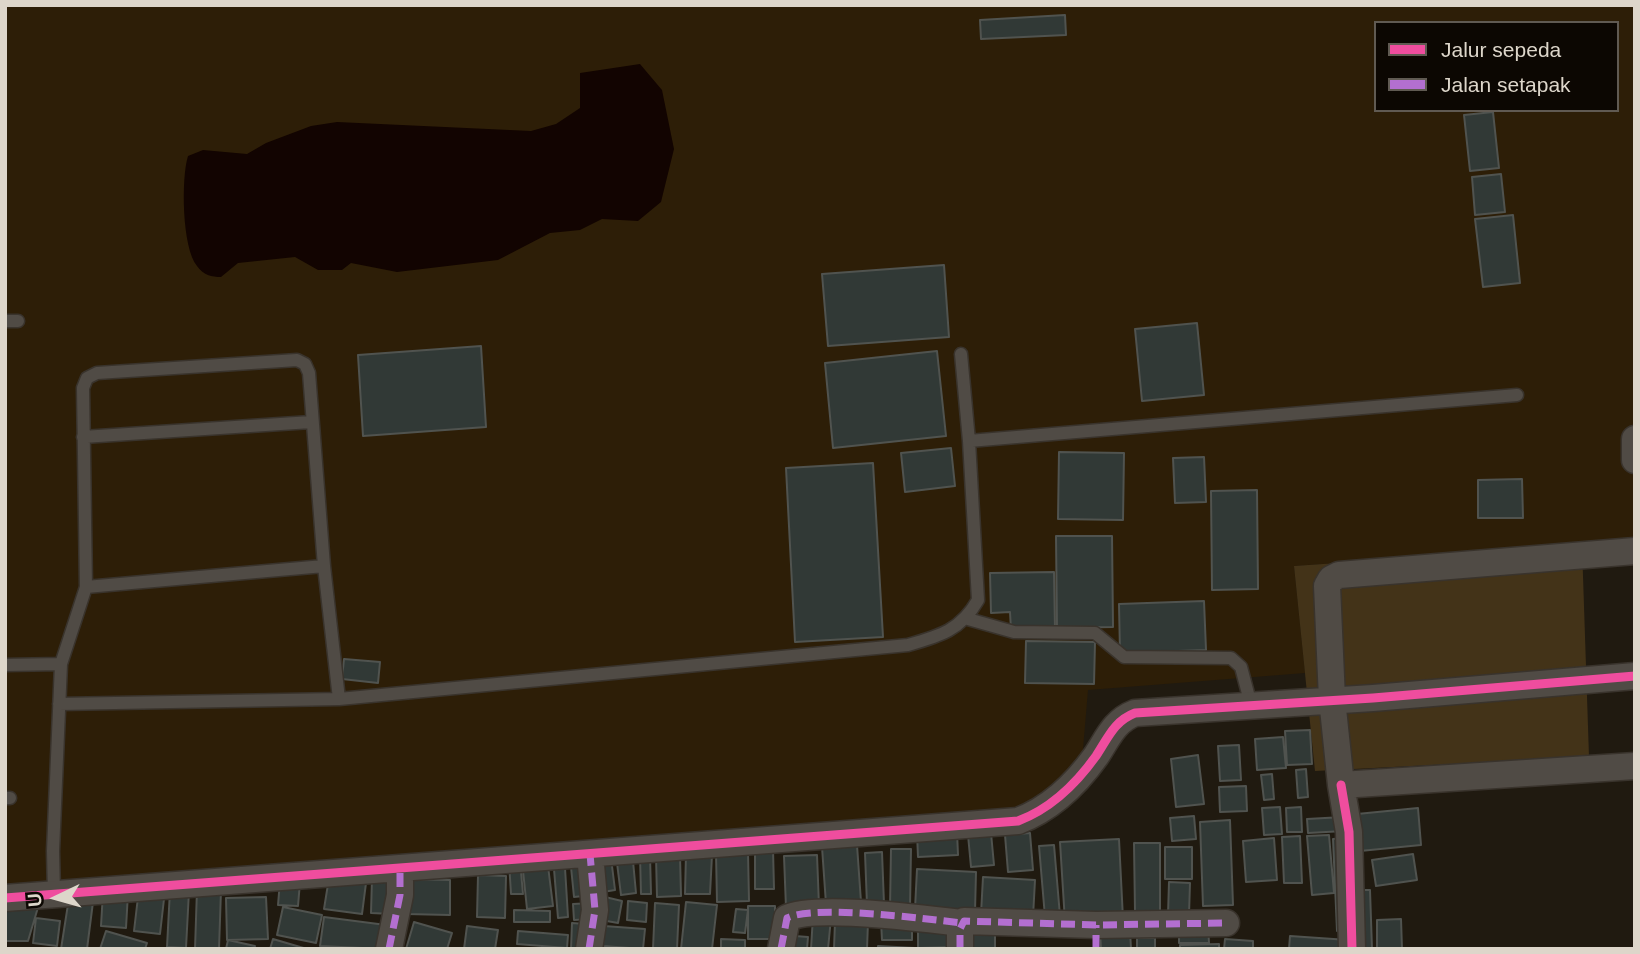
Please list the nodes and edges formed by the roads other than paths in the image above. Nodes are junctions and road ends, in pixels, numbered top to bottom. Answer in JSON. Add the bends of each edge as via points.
{"nodes":[{"id":1,"x":961,"y":354,"type":"dead end"},
{"id":2,"x":1517,"y":395,"type":"dead end"},
{"id":3,"x":312,"y":422,"type":"junction"},
{"id":4,"x":83,"y":437,"type":"junction"},
{"id":5,"x":1635,"y":439,"type":"edge"},
{"id":6,"x":969,"y":441,"type":"junction"},
{"id":7,"x":1635,"y":460,"type":"edge"},
{"id":8,"x":1635,"y":551,"type":"edge"},
{"id":9,"x":324,"y":566,"type":"junction"},
{"id":10,"x":86,"y":587,"type":"junction"},
{"id":11,"x":968,"y":619,"type":"junction"},
{"id":12,"x":61,"y":664,"type":"junction"},
{"id":13,"x":5,"y":665,"type":"edge"},
{"id":14,"x":1635,"y":676,"type":"edge"},
{"id":15,"x":339,"y":699,"type":"junction"},
{"id":16,"x":1332,"y":699,"type":"junction"},
{"id":17,"x":59,"y":704,"type":"junction"},
{"id":18,"x":1251,"y":705,"type":"junction"},
{"id":19,"x":1635,"y":766,"type":"edge"},
{"id":20,"x":1341,"y":785,"type":"junction"},
{"id":21,"x":590,"y":854,"type":"junction"},
{"id":22,"x":400,"y":868,"type":"junction"},
{"id":23,"x":54,"y":894,"type":"junction"},
{"id":24,"x":5,"y":898,"type":"edge"},
{"id":25,"x":1226,"y":923,"type":"dead end"},
{"id":26,"x":961,"y":936,"type":"edge"},
{"id":27,"x":1096,"y":937,"type":"edge"},
{"id":28,"x":389,"y":949,"type":"edge"},
{"id":29,"x":589,"y":949,"type":"edge"},
{"id":30,"x":781,"y":949,"type":"edge"},
{"id":31,"x":1352,"y":949,"type":"edge"}],
"edges":[{"from":1,"to":6,"type":"lane"},
{"from":2,"to":6,"type":"lane"},
{"from":3,"to":4,"type":"lane"},
{"from":3,"to":4,"type":"lane","via":[[309,373],[297,360],[137,370],[87,377]]},
{"from":3,"to":9,"type":"lane"},
{"from":4,"to":10,"type":"lane"},
{"from":5,"to":7,"type":"street"},
{"from":6,"to":11,"type":"lane","via":[[978,600]]},
{"from":8,"to":16,"type":"street","via":[[1339,575],[1327,586]]},
{"from":9,"to":10,"type":"lane"},
{"from":9,"to":15,"type":"lane"},
{"from":10,"to":12,"type":"lane"},
{"from":11,"to":15,"type":"lane","via":[[908,645]]},
{"from":11,"to":18,"type":"lane","via":[[1014,632],[1096,633],[1124,657],[1231,658],[1241,667]]},
{"from":12,"to":13,"type":"lane"},
{"from":12,"to":17,"type":"lane"},
{"from":14,"to":16,"type":"street"},
{"from":15,"to":17,"type":"lane"},
{"from":16,"to":18,"type":"street"},
{"from":16,"to":20,"type":"street"},
{"from":17,"to":23,"type":"lane"},
{"from":18,"to":21,"type":"street","via":[[1135,713],[1123,718],[1062,794],[1042,812],[1018,821]]},
{"from":19,"to":20,"type":"street"},
{"from":20,"to":31,"type":"street","via":[[1349,832]]},
{"from":21,"to":22,"type":"street"},
{"from":21,"to":29,"type":"street","via":[[595,910]]},
{"from":22,"to":23,"type":"street"},
{"from":22,"to":28,"type":"street","via":[[400,895]]},
{"from":23,"to":24,"type":"street"},
{"from":25,"to":27,"type":"street"},
{"from":26,"to":27,"type":"street","via":[[979,920]]},
{"from":26,"to":30,"type":"street","via":[[896,916],[802,912],[787,918]]}]}
